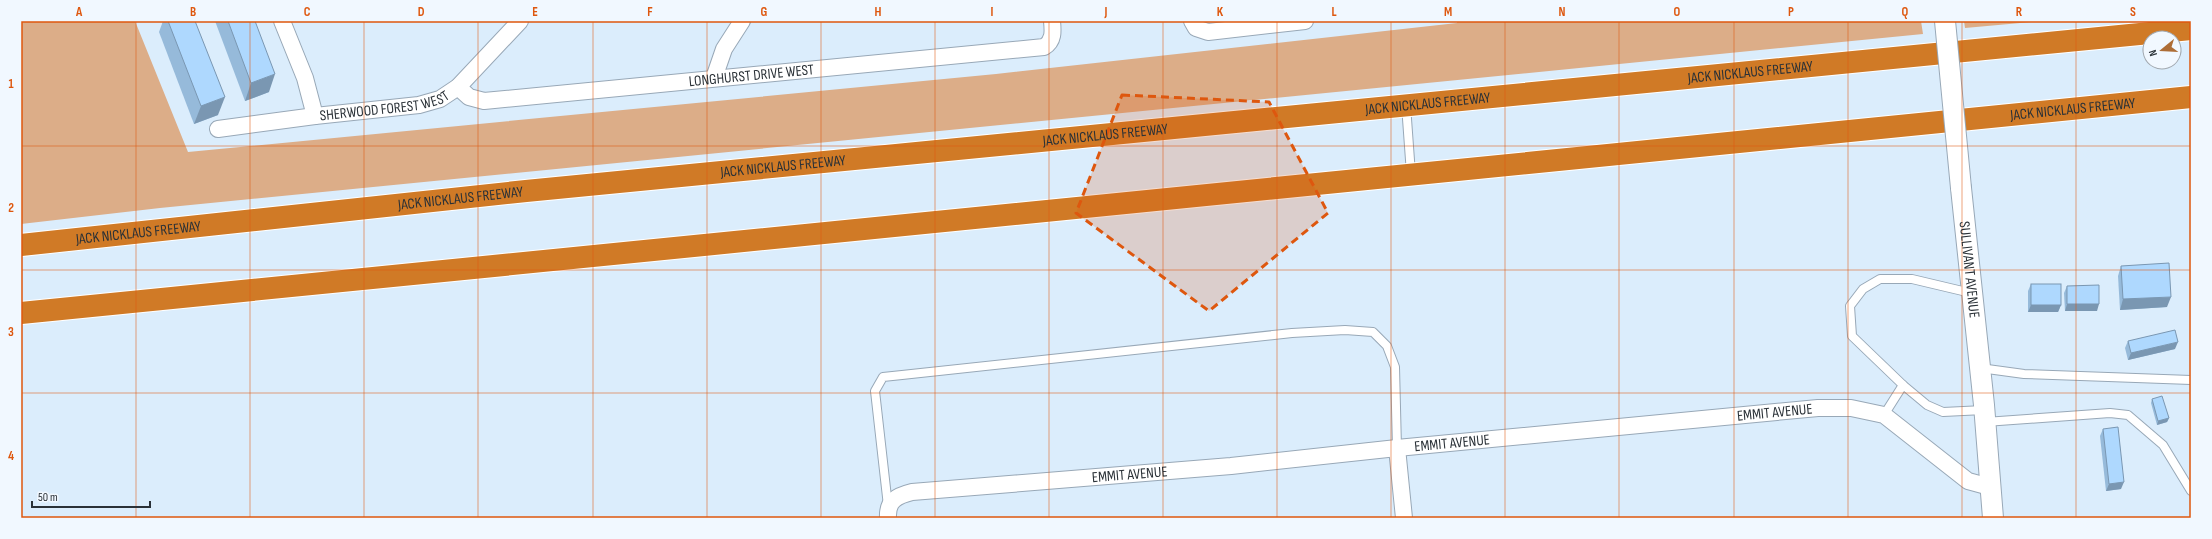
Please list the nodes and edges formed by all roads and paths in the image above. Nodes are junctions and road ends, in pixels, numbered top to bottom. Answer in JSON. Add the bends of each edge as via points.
{"nodes":[{"id":1,"x":282,"y":21,"type":"edge"},
{"id":2,"x":520,"y":21,"type":"edge"},
{"id":3,"x":742,"y":21,"type":"edge"},
{"id":4,"x":1052,"y":21,"type":"edge"},
{"id":5,"x":1305,"y":21,"type":"edge"},
{"id":6,"x":1945,"y":21,"type":"edge"},
{"id":7,"x":1194,"y":25,"type":"edge"},
{"id":8,"x":2191,"y":29,"type":"edge"},
{"id":9,"x":714,"y":78,"type":"junction"},
{"id":10,"x":458,"y":87,"type":"junction"},
{"id":11,"x":2191,"y":97,"type":"edge"},
{"id":12,"x":1406,"y":105,"type":"junction"},
{"id":13,"x":315,"y":116,"type":"junction"},
{"id":14,"x":218,"y":129,"type":"dead end"},
{"id":15,"x":1411,"y":174,"type":"junction"},
{"id":16,"x":21,"y":245,"type":"edge"},
{"id":17,"x":1971,"y":293,"type":"junction"},
{"id":18,"x":156,"y":300,"type":"junction"},
{"id":19,"x":21,"y":313,"type":"edge"},
{"id":20,"x":21,"y":320,"type":"edge"},
{"id":21,"x":1980,"y":368,"type":"junction"},
{"id":22,"x":2191,"y":380,"type":"edge"},
{"id":23,"x":1903,"y":385,"type":"junction"},
{"id":24,"x":1884,"y":415,"type":"junction"},
{"id":25,"x":1984,"y":416,"type":"junction"},
{"id":26,"x":1397,"y":448,"type":"junction"},
{"id":27,"x":1990,"y":487,"type":"junction"},
{"id":28,"x":2191,"y":491,"type":"edge"},
{"id":29,"x":889,"y":509,"type":"edge"},
{"id":30,"x":1404,"y":518,"type":"edge"},
{"id":31,"x":1993,"y":518,"type":"edge"}],
"edges":[{"from":1,"to":13,"type":"street","via":[[305,78]]},
{"from":2,"to":10,"type":"street","name":"SHERWOOD FOREST WEST"},
{"from":3,"to":9,"type":"street","via":[[724,49]]},
{"from":4,"to":9,"type":"street","name":"LONGHURST DRIVE WEST","via":[[1052,37],[1049,44],[1036,48]]},
{"from":5,"to":7,"type":"street","via":[[1208,32]]},
{"from":6,"to":17,"type":"street","name":"SULLIVANT AVENUE","bridge":true},
{"from":8,"to":12,"type":"highway","name":"JACK NICKLAUS FREEWAY"},
{"from":9,"to":10,"type":"street","name":"LONGHURST DRIVE WEST","via":[[484,101],[469,97]]},
{"from":10,"to":13,"type":"street","name":"SHERWOOD FOREST WEST","via":[[440,99],[419,106]]},
{"from":11,"to":15,"type":"highway","name":"JACK NICKLAUS FREEWAY"},
{"from":12,"to":15,"type":"lane"},
{"from":12,"to":16,"type":"highway","name":"JACK NICKLAUS FREEWAY","via":[[534,190]]},
{"from":13,"to":14,"type":"street","name":"SHERWOOD FOREST WEST"},
{"from":15,"to":18,"type":"highway","name":"JACK NICKLAUS FREEWAY"},
{"from":17,"to":21,"type":"street","name":"SULLIVANT AVENUE"},
{"from":17,"to":23,"type":"lane","via":[[1912,279],[1880,279],[1863,289],[1850,306],[1852,336]]},
{"from":18,"to":19,"type":"highway","name":"JACK NICKLAUS FREEWAY"},
{"from":18,"to":20,"type":"highway"},
{"from":21,"to":22,"type":"lane","via":[[2024,374]]},
{"from":21,"to":25,"type":"street","name":"SULLIVANT AVENUE"},
{"from":23,"to":24,"type":"lane"},
{"from":23,"to":25,"type":"lane","via":[[1927,405],[1943,412]]},
{"from":24,"to":26,"type":"street","name":"EMMIT AVENUE","via":[[1851,408],[1818,408]]},
{"from":24,"to":27,"type":"street","name":"EMMIT AVENUE","via":[[1968,481]]},
{"from":25,"to":27,"type":"street","name":"SULLIVANT AVENUE"},
{"from":25,"to":28,"type":"lane","via":[[2110,413],[2128,415],[2163,444]]},
{"from":26,"to":29,"type":"street","name":"EMMIT AVENUE","via":[[1231,466],[912,492],[901,495]]},
{"from":26,"to":29,"type":"lane","via":[[1394,367],[1387,346],[1373,332],[1345,330],[1292,333],[896,376],[883,378],[875,391]]},
{"from":26,"to":30,"type":"street"},
{"from":27,"to":31,"type":"street","name":"SULLIVANT AVENUE"}]}
